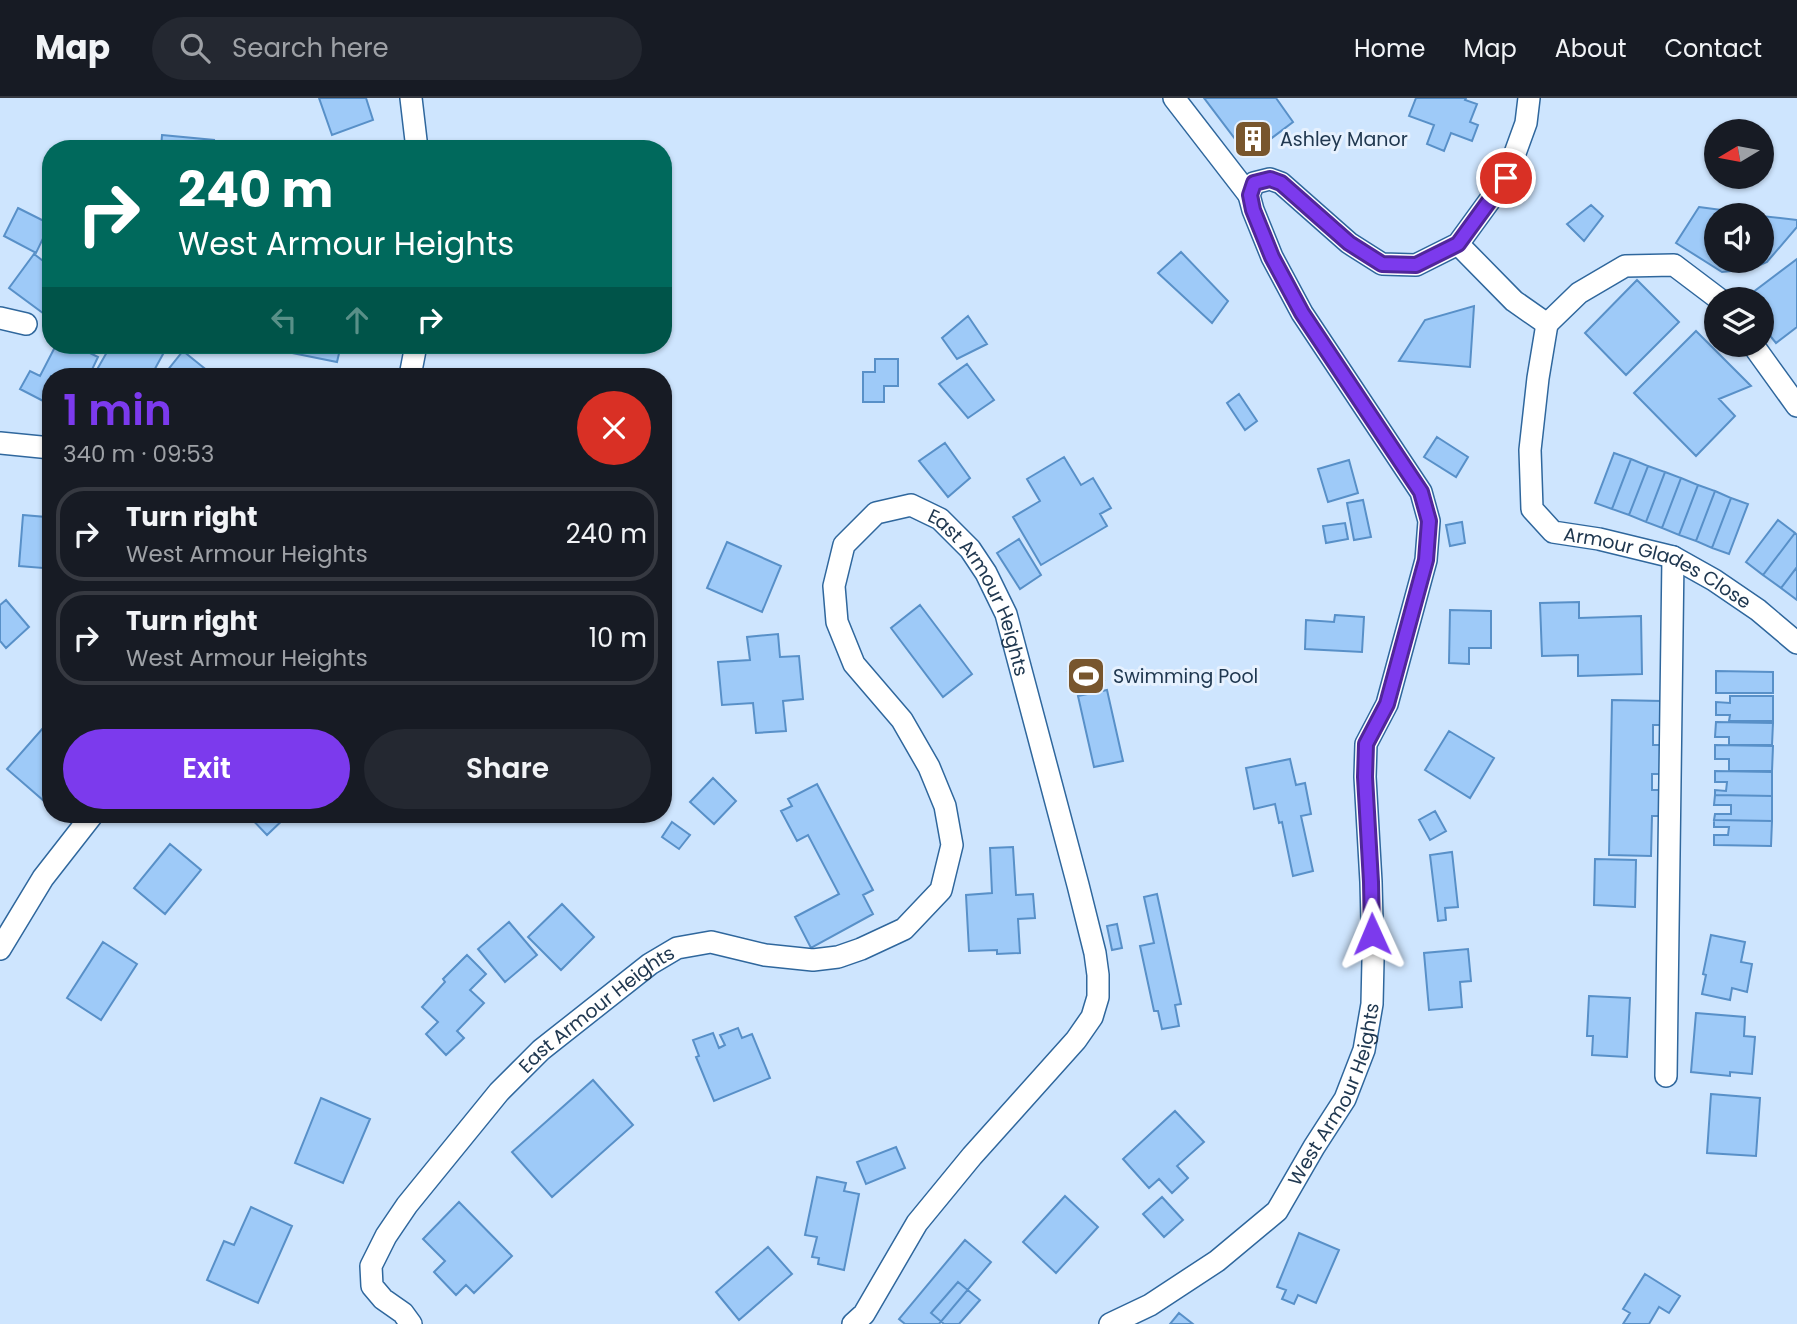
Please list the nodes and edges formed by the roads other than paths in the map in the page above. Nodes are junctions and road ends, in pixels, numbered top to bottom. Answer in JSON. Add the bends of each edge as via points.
{"nodes":[{"id":1,"x":411,"y":98,"type":"edge"},
{"id":2,"x":1174,"y":98,"type":"edge"},
{"id":3,"x":1529,"y":98,"type":"edge"},
{"id":4,"x":416,"y":140,"type":"edge"},
{"id":5,"x":1250,"y":195,"type":"junction"},
{"id":6,"x":1458,"y":244,"type":"junction"},
{"id":7,"x":1704,"y":288,"type":"edge"},
{"id":8,"x":0,"y":318,"type":"edge"},
{"id":9,"x":26,"y":324,"type":"dead end"},
{"id":10,"x":1547,"y":324,"type":"junction"},
{"id":11,"x":1762,"y":357,"type":"edge"},
{"id":12,"x":1797,"y":406,"type":"edge"},
{"id":13,"x":0,"y":442,"type":"edge"},
{"id":14,"x":42,"y":447,"type":"edge"},
{"id":15,"x":1673,"y":557,"type":"junction"},
{"id":16,"x":1797,"y":643,"type":"edge"},
{"id":17,"x":86,"y":823,"type":"edge"},
{"id":18,"x":0,"y":949,"type":"edge"},
{"id":19,"x":1666,"y":1076,"type":"dead end"},
{"id":20,"x":411,"y":1324,"type":"edge"},
{"id":21,"x":853,"y":1324,"type":"edge"},
{"id":22,"x":1110,"y":1324,"type":"edge"}],
"edges":[{"from":1,"to":4,"type":"street"},
{"from":2,"to":5,"type":"street"},
{"from":3,"to":6,"type":"street","via":[[1526,123],[1506,178]]},
{"from":5,"to":6,"type":"street","via":[[1254,183],[1270,179],[1281,183],[1349,243],[1382,264],[1416,265]]},
{"from":5,"to":22,"type":"street","name":"West Armour Heights","via":[[1272,257],[1302,313],[1421,492],[1429,521],[1426,560],[1387,704],[1366,744],[1372,1004],[1364,1050],[1345,1099],[1277,1210],[1217,1261],[1150,1305]]},
{"from":6,"to":10,"type":"street","via":[[1514,301]]},
{"from":7,"to":10,"type":"street","via":[[1674,265],[1625,266],[1579,293]]},
{"from":8,"to":9,"type":"street"},
{"from":10,"to":15,"type":"street","name":"Armour Glades Close","via":[[1530,450],[1532,509],[1553,532]]},
{"from":11,"to":12,"type":"street"},
{"from":13,"to":14,"type":"street"},
{"from":15,"to":16,"type":"street","name":"Armour Glades Close","via":[[1758,610]]},
{"from":15,"to":19,"type":"street"},
{"from":17,"to":18,"type":"street","via":[[43,878]]},
{"from":20,"to":21,"type":"street","name":"East Armour Heights","via":[[372,1286],[371,1266],[407,1205],[499,1091],[541,1050],[677,948],[711,942],[765,955],[813,960],[838,957],[904,929],[942,890],[952,845],[945,806],[902,720],[854,664],[837,622],[834,586],[844,545],[876,513],[911,505],[940,519],[970,549],[1006,614],[1095,953],[1098,996],[1092,1017],[1076,1041],[917,1223],[864,1314]]}]}
